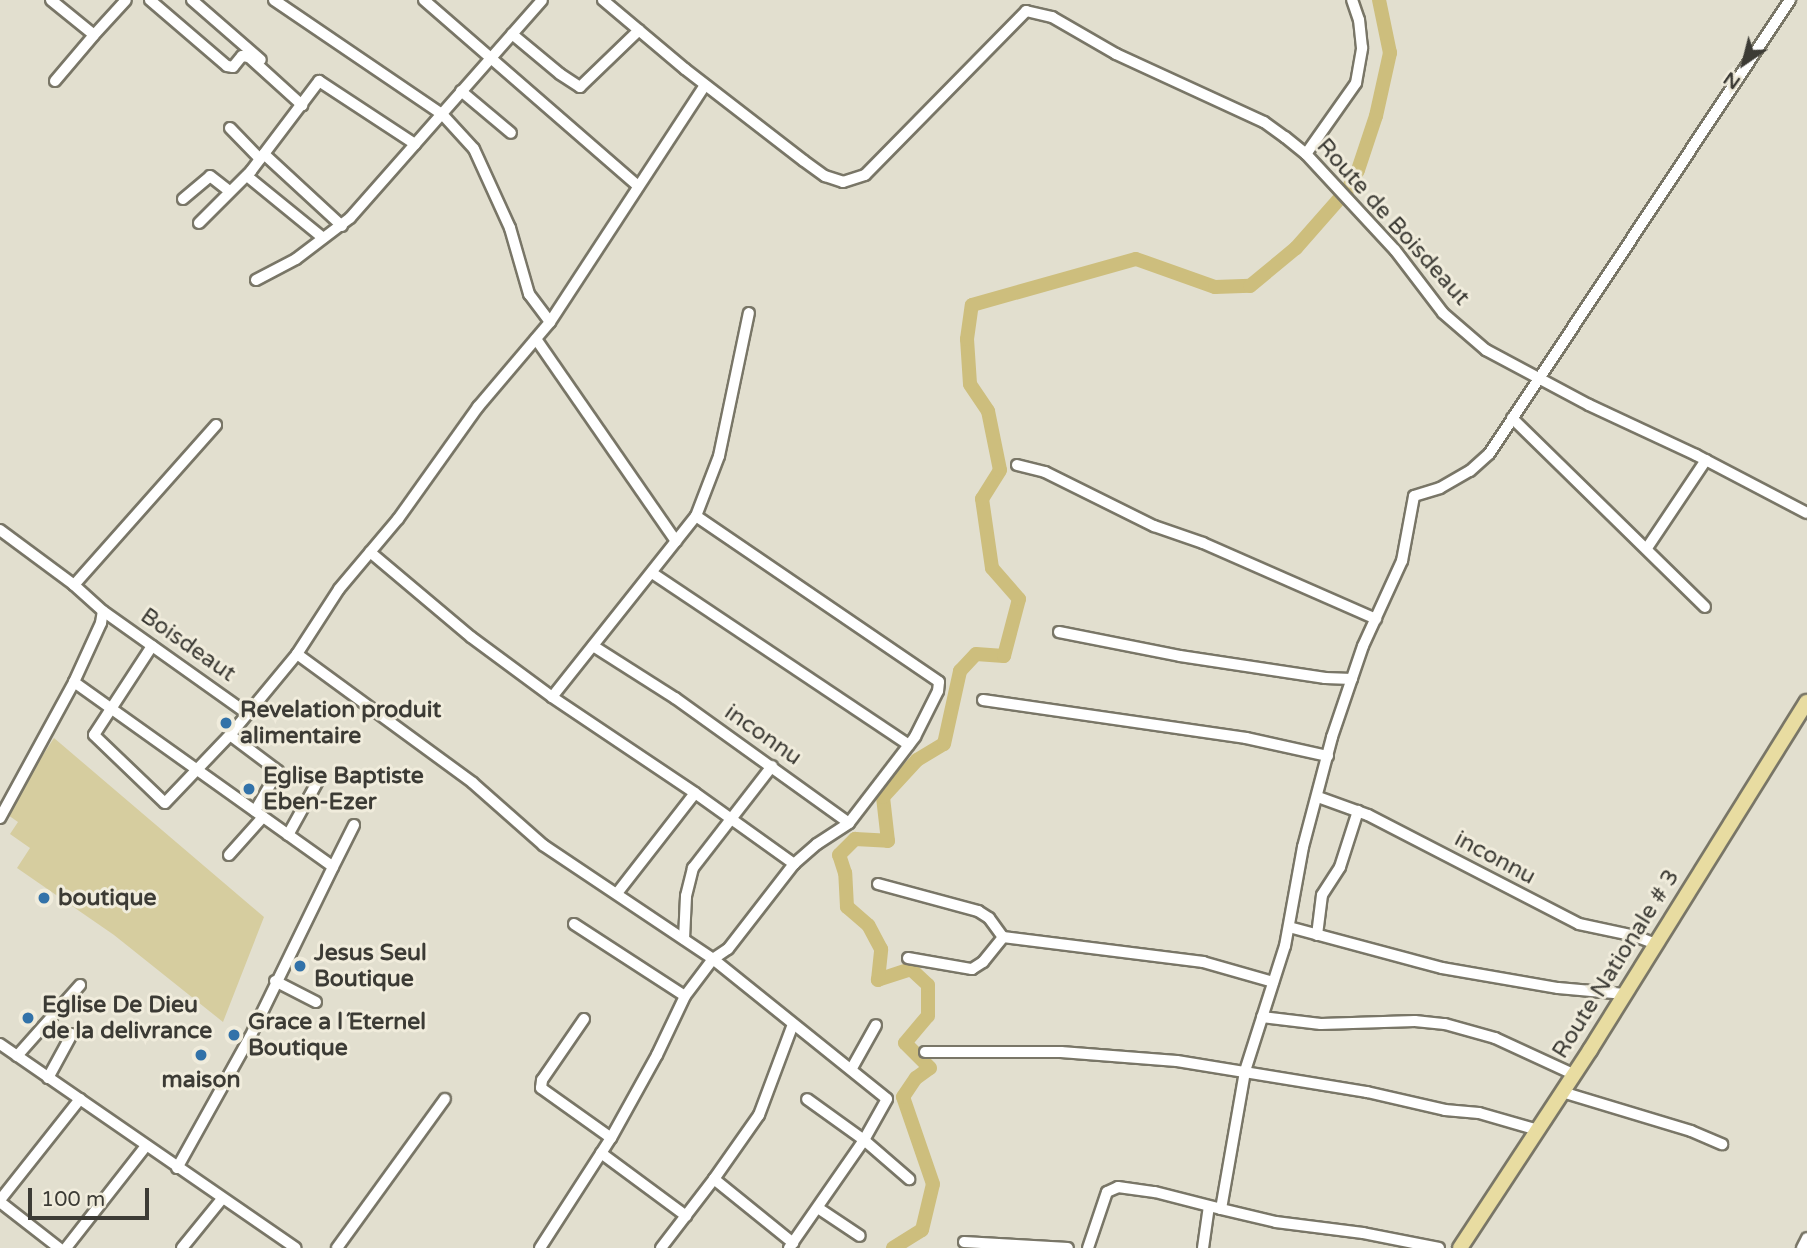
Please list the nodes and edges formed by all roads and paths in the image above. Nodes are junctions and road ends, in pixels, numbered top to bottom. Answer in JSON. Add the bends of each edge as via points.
{"nodes":[{"id":1,"x":51,"y":0,"type":"edge"},
{"id":2,"x":126,"y":0,"type":"edge"},
{"id":3,"x":150,"y":0,"type":"edge"},
{"id":4,"x":192,"y":0,"type":"edge"},
{"id":5,"x":275,"y":0,"type":"edge"},
{"id":6,"x":424,"y":0,"type":"edge"},
{"id":7,"x":541,"y":0,"type":"edge"},
{"id":8,"x":603,"y":0,"type":"edge"},
{"id":9,"x":1352,"y":0,"type":"edge"},
{"id":10,"x":1790,"y":0,"type":"edge"},
{"id":11,"x":639,"y":30,"type":"junction"},
{"id":12,"x":512,"y":34,"type":"junction"},
{"id":13,"x":94,"y":35,"type":"junction"},
{"id":14,"x":489,"y":59,"type":"junction"},
{"id":15,"x":55,"y":81,"type":"dead end"},
{"id":16,"x":705,"y":85,"type":"junction"},
{"id":17,"x":461,"y":92,"type":"junction"},
{"id":18,"x":304,"y":103,"type":"junction"},
{"id":19,"x":442,"y":114,"type":"junction"},
{"id":20,"x":230,"y":128,"type":"dead end"},
{"id":21,"x":511,"y":133,"type":"dead end"},
{"id":22,"x":415,"y":144,"type":"junction"},
{"id":23,"x":1306,"y":154,"type":"junction"},
{"id":24,"x":262,"y":157,"type":"junction"},
{"id":25,"x":247,"y":176,"type":"junction"},
{"id":26,"x":638,"y":186,"type":"junction"},
{"id":27,"x":229,"y":191,"type":"junction"},
{"id":28,"x":183,"y":199,"type":"dead end"},
{"id":29,"x":199,"y":223,"type":"dead end"},
{"id":30,"x":342,"y":226,"type":"junction"},
{"id":31,"x":323,"y":238,"type":"junction"},
{"id":32,"x":256,"y":280,"type":"dead end"},
{"id":33,"x":749,"y":313,"type":"dead end"},
{"id":34,"x":550,"y":322,"type":"junction"},
{"id":35,"x":536,"y":339,"type":"junction"},
{"id":36,"x":1540,"y":379,"type":"junction"},
{"id":37,"x":1512,"y":418,"type":"junction"},
{"id":38,"x":216,"y":425,"type":"dead end"},
{"id":39,"x":1706,"y":460,"type":"junction"},
{"id":40,"x":1017,"y":465,"type":"dead end"},
{"id":41,"x":1807,"y":513,"type":"edge"},
{"id":42,"x":696,"y":516,"type":"junction"},
{"id":43,"x":0,"y":530,"type":"edge"},
{"id":44,"x":676,"y":541,"type":"junction"},
{"id":45,"x":1647,"y":548,"type":"junction"},
{"id":46,"x":370,"y":552,"type":"junction"},
{"id":47,"x":652,"y":573,"type":"junction"},
{"id":48,"x":74,"y":585,"type":"junction"},
{"id":49,"x":1705,"y":607,"type":"dead end"},
{"id":50,"x":103,"y":611,"type":"junction"},
{"id":51,"x":1376,"y":619,"type":"junction"},
{"id":52,"x":1059,"y":632,"type":"dead end"},
{"id":53,"x":152,"y":646,"type":"junction"},
{"id":54,"x":593,"y":646,"type":"junction"},
{"id":55,"x":297,"y":654,"type":"junction"},
{"id":56,"x":1352,"y":679,"type":"junction"},
{"id":57,"x":75,"y":682,"type":"junction"},
{"id":58,"x":552,"y":696,"type":"junction"},
{"id":59,"x":983,"y":700,"type":"dead end"},
{"id":60,"x":1807,"y":702,"type":"edge"},
{"id":61,"x":109,"y":708,"type":"junction"},
{"id":62,"x":248,"y":714,"type":"junction"},
{"id":63,"x":230,"y":735,"type":"junction"},
{"id":64,"x":909,"y":745,"type":"junction"},
{"id":65,"x":1328,"y":756,"type":"junction"},
{"id":66,"x":772,"y":766,"type":"junction"},
{"id":67,"x":198,"y":771,"type":"junction"},
{"id":68,"x":319,"y":779,"type":"dead end"},
{"id":69,"x":695,"y":793,"type":"junction"},
{"id":70,"x":1318,"y":797,"type":"junction"},
{"id":71,"x":1358,"y":811,"type":"junction"},
{"id":72,"x":259,"y":814,"type":"junction"},
{"id":73,"x":0,"y":818,"type":"edge"},
{"id":74,"x":731,"y":818,"type":"junction"},
{"id":75,"x":849,"y":823,"type":"junction"},
{"id":76,"x":354,"y":825,"type":"dead end"},
{"id":77,"x":288,"y":835,"type":"junction"},
{"id":78,"x":229,"y":855,"type":"dead end"},
{"id":79,"x":794,"y":864,"type":"junction"},
{"id":80,"x":333,"y":867,"type":"junction"},
{"id":81,"x":878,"y":884,"type":"dead end"},
{"id":82,"x":618,"y":892,"type":"junction"},
{"id":83,"x":574,"y":923,"type":"dead end"},
{"id":84,"x":1289,"y":927,"type":"junction"},
{"id":85,"x":1317,"y":935,"type":"junction"},
{"id":86,"x":1003,"y":937,"type":"junction"},
{"id":87,"x":684,"y":939,"type":"junction"},
{"id":88,"x":1656,"y":944,"type":"junction"},
{"id":89,"x":908,"y":958,"type":"dead end"},
{"id":90,"x":713,"y":960,"type":"junction"},
{"id":91,"x":275,"y":981,"type":"junction"},
{"id":92,"x":1273,"y":982,"type":"junction"},
{"id":93,"x":80,"y":985,"type":"dead end"},
{"id":94,"x":1625,"y":994,"type":"junction"},
{"id":95,"x":685,"y":996,"type":"junction"},
{"id":96,"x":316,"y":1002,"type":"dead end"},
{"id":97,"x":1262,"y":1017,"type":"junction"},
{"id":98,"x":584,"y":1019,"type":"dead end"},
{"id":99,"x":793,"y":1024,"type":"junction"},
{"id":100,"x":876,"y":1024,"type":"dead end"},
{"id":101,"x":72,"y":1034,"type":"dead end"},
{"id":102,"x":0,"y":1044,"type":"edge"},
{"id":103,"x":925,"y":1052,"type":"dead end"},
{"id":104,"x":17,"y":1056,"type":"junction"},
{"id":105,"x":852,"y":1068,"type":"junction"},
{"id":106,"x":1245,"y":1071,"type":"junction"},
{"id":107,"x":1573,"y":1074,"type":"junction"},
{"id":108,"x":48,"y":1078,"type":"junction"},
{"id":109,"x":1562,"y":1091,"type":"junction"},
{"id":110,"x":80,"y":1099,"type":"junction"},
{"id":111,"x":444,"y":1099,"type":"dead end"},
{"id":112,"x":807,"y":1099,"type":"dead end"},
{"id":113,"x":1538,"y":1130,"type":"junction"},
{"id":114,"x":611,"y":1138,"type":"junction"},
{"id":115,"x":864,"y":1140,"type":"junction"},
{"id":116,"x":1722,"y":1144,"type":"dead end"},
{"id":117,"x":146,"y":1146,"type":"junction"},
{"id":118,"x":601,"y":1153,"type":"junction"},
{"id":119,"x":177,"y":1168,"type":"junction"},
{"id":120,"x":714,"y":1179,"type":"junction"},
{"id":121,"x":909,"y":1179,"type":"dead end"},
{"id":122,"x":222,"y":1199,"type":"junction"},
{"id":123,"x":0,"y":1201,"type":"edge"},
{"id":124,"x":1209,"y":1206,"type":"junction"},
{"id":125,"x":818,"y":1208,"type":"junction"},
{"id":126,"x":1221,"y":1209,"type":"junction"},
{"id":127,"x":686,"y":1216,"type":"junction"},
{"id":128,"x":860,"y":1236,"type":"dead end"},
{"id":129,"x":1807,"y":1238,"type":"edge"},
{"id":130,"x":964,"y":1242,"type":"dead end"},
{"id":131,"x":791,"y":1245,"type":"edge"},
{"id":132,"x":59,"y":1248,"type":"edge"},
{"id":133,"x":66,"y":1248,"type":"edge"},
{"id":134,"x":182,"y":1248,"type":"edge"},
{"id":135,"x":296,"y":1248,"type":"edge"},
{"id":136,"x":337,"y":1248,"type":"edge"},
{"id":137,"x":540,"y":1248,"type":"edge"},
{"id":138,"x":661,"y":1248,"type":"edge"},
{"id":139,"x":1068,"y":1248,"type":"edge"},
{"id":140,"x":1088,"y":1248,"type":"edge"},
{"id":141,"x":1203,"y":1248,"type":"edge"},
{"id":142,"x":1439,"y":1248,"type":"edge"},
{"id":143,"x":1460,"y":1248,"type":"edge"},
{"id":144,"x":1802,"y":1248,"type":"edge"}],
"edges":[{"from":1,"to":13,"type":"street"},
{"from":2,"to":13,"type":"street"},
{"from":3,"to":18,"type":"street","via":[[228,66],[233,67],[242,56],[249,57]]},
{"from":4,"to":18,"type":"street"},
{"from":5,"to":19,"type":"street"},
{"from":6,"to":14,"type":"street"},
{"from":7,"to":12,"type":"street"},
{"from":8,"to":11,"type":"street","name":"Route de Boisdeaut"},
{"from":9,"to":23,"type":"street","via":[[1362,48],[1356,83]]},
{"from":10,"to":36,"type":"street"},
{"from":11,"to":12,"type":"street","via":[[580,87]]},
{"from":11,"to":16,"type":"street","name":"Route de Boisdeaut"},
{"from":12,"to":14,"type":"street"},
{"from":13,"to":15,"type":"street"},
{"from":14,"to":17,"type":"street"},
{"from":14,"to":26,"type":"street"},
{"from":16,"to":23,"type":"street","name":"Route de Boisdeaut","via":[[825,176],[843,183],[865,174],[888,153],[1026,11],[1052,17],[1116,54],[1264,122]]},
{"from":16,"to":26,"type":"street"},
{"from":17,"to":19,"type":"street"},
{"from":17,"to":21,"type":"street"},
{"from":18,"to":22,"type":"street","via":[[319,81]]},
{"from":18,"to":24,"type":"street"},
{"from":19,"to":22,"type":"street"},
{"from":19,"to":34,"type":"street","via":[[474,149],[510,228],[529,294]]},
{"from":20,"to":24,"type":"street"},
{"from":22,"to":30,"type":"street"},
{"from":23,"to":36,"type":"street","name":"Route de Boisdeaut","via":[[1395,250],[1443,313],[1486,350]]},
{"from":24,"to":25,"type":"street"},
{"from":24,"to":30,"type":"street"},
{"from":25,"to":27,"type":"street"},
{"from":25,"to":31,"type":"street"},
{"from":26,"to":34,"type":"street"},
{"from":27,"to":28,"type":"street","via":[[210,176]]},
{"from":27,"to":29,"type":"street"},
{"from":30,"to":31,"type":"street"},
{"from":31,"to":32,"type":"street"},
{"from":33,"to":42,"type":"street","via":[[719,456]]},
{"from":34,"to":35,"type":"street"},
{"from":35,"to":44,"type":"street"},
{"from":35,"to":46,"type":"street","via":[[478,407]]},
{"from":36,"to":37,"type":"street"},
{"from":36,"to":39,"type":"street","name":"Route de Boisdeaut"},
{"from":37,"to":45,"type":"street"},
{"from":37,"to":51,"type":"street","via":[[1489,454],[1470,471],[1414,496],[1402,561]]},
{"from":38,"to":48,"type":"street"},
{"from":39,"to":41,"type":"street","name":"Route de Boisdeaut"},
{"from":39,"to":45,"type":"street"},
{"from":40,"to":51,"type":"street","via":[[1045,472],[1154,526],[1203,542]]},
{"from":42,"to":44,"type":"street"},
{"from":42,"to":64,"type":"street","via":[[935,677],[938,691]]},
{"from":43,"to":48,"type":"street","name":"Boisdeaut"},
{"from":44,"to":47,"type":"street"},
{"from":45,"to":49,"type":"street"},
{"from":46,"to":55,"type":"street"},
{"from":46,"to":58,"type":"street","via":[[471,637]]},
{"from":47,"to":54,"type":"street"},
{"from":47,"to":64,"type":"street"},
{"from":48,"to":50,"type":"street","name":"Boisdeaut"},
{"from":50,"to":53,"type":"street","name":"Boisdeaut"},
{"from":50,"to":57,"type":"street"},
{"from":51,"to":56,"type":"street"},
{"from":52,"to":56,"type":"street","via":[[1180,656]]},
{"from":53,"to":61,"type":"street"},
{"from":53,"to":62,"type":"street","name":"Boisdeaut"},
{"from":54,"to":58,"type":"street"},
{"from":54,"to":66,"type":"street","name":"inconnu"},
{"from":55,"to":62,"type":"street"},
{"from":55,"to":82,"type":"street","via":[[472,783],[543,845]]},
{"from":56,"to":65,"type":"street"},
{"from":57,"to":61,"type":"street"},
{"from":57,"to":73,"type":"street"},
{"from":58,"to":69,"type":"street"},
{"from":59,"to":65,"type":"street","via":[[1247,738]]},
{"from":60,"to":88,"type":"main road","name":"Route Nationale # 3"},
{"from":61,"to":67,"type":"street"},
{"from":61,"to":67,"type":"street","via":[[94,735],[165,803]]},
{"from":62,"to":63,"type":"street"},
{"from":63,"to":67,"type":"street"},
{"from":63,"to":72,"type":"street","via":[[278,771]]},
{"from":64,"to":75,"type":"street"},
{"from":65,"to":70,"type":"street"},
{"from":66,"to":74,"type":"street"},
{"from":66,"to":75,"type":"street","name":"inconnu"},
{"from":67,"to":72,"type":"street"},
{"from":68,"to":77,"type":"street"},
{"from":69,"to":74,"type":"street"},
{"from":69,"to":82,"type":"street"},
{"from":70,"to":71,"type":"street","name":"inconnu"},
{"from":70,"to":84,"type":"street","via":[[1303,847]]},
{"from":71,"to":85,"type":"street","via":[[1340,867],[1322,895]]},
{"from":71,"to":88,"type":"street","name":"inconnu","via":[[1569,920]]},
{"from":72,"to":77,"type":"street"},
{"from":72,"to":78,"type":"street"},
{"from":74,"to":79,"type":"street"},
{"from":74,"to":87,"type":"street","via":[[689,876]]},
{"from":75,"to":79,"type":"street"},
{"from":76,"to":80,"type":"street"},
{"from":77,"to":80,"type":"street"},
{"from":79,"to":90,"type":"street","via":[[728,948]]},
{"from":80,"to":91,"type":"street"},
{"from":81,"to":86,"type":"street","via":[[978,911]]},
{"from":82,"to":87,"type":"street"},
{"from":83,"to":95,"type":"street"},
{"from":84,"to":85,"type":"street"},
{"from":84,"to":92,"type":"street"},
{"from":85,"to":94,"type":"street","via":[[1442,968]]},
{"from":86,"to":89,"type":"street","via":[[983,962],[972,968]]},
{"from":86,"to":92,"type":"street","via":[[1203,962]]},
{"from":87,"to":90,"type":"street"},
{"from":88,"to":94,"type":"main road","name":"Route Nationale # 3"},
{"from":90,"to":95,"type":"street"},
{"from":90,"to":99,"type":"street"},
{"from":91,"to":96,"type":"street"},
{"from":91,"to":119,"type":"street","via":[[250,1037]]},
{"from":92,"to":97,"type":"street"},
{"from":93,"to":104,"type":"street"},
{"from":94,"to":107,"type":"main road","name":"Route Nationale # 3"},
{"from":95,"to":114,"type":"street"},
{"from":97,"to":106,"type":"street"},
{"from":97,"to":107,"type":"street","via":[[1321,1024],[1445,1024],[1495,1038]]},
{"from":98,"to":114,"type":"street","via":[[541,1088]]},
{"from":99,"to":105,"type":"street"},
{"from":99,"to":120,"type":"street","via":[[759,1115]]},
{"from":100,"to":105,"type":"street"},
{"from":101,"to":108,"type":"street"},
{"from":102,"to":104,"type":"street"},
{"from":103,"to":106,"type":"street","via":[[1062,1052]]},
{"from":104,"to":108,"type":"street"},
{"from":105,"to":115,"type":"street","via":[[887,1099]]},
{"from":106,"to":113,"type":"street","via":[[1479,1113]]},
{"from":106,"to":126,"type":"street"},
{"from":107,"to":109,"type":"main road","name":"Route Nationale # 3"},
{"from":108,"to":110,"type":"street"},
{"from":109,"to":113,"type":"main road","name":"Route Nationale # 3"},
{"from":109,"to":116,"type":"street"},
{"from":110,"to":117,"type":"street"},
{"from":110,"to":123,"type":"street"},
{"from":111,"to":136,"type":"street"},
{"from":112,"to":115,"type":"street"},
{"from":113,"to":143,"type":"main road","name":"Route Nationale # 3"},
{"from":114,"to":118,"type":"street"},
{"from":115,"to":121,"type":"street"},
{"from":115,"to":125,"type":"street"},
{"from":117,"to":119,"type":"street"},
{"from":117,"to":133,"type":"street"},
{"from":118,"to":127,"type":"street"},
{"from":118,"to":137,"type":"street"},
{"from":119,"to":122,"type":"street"},
{"from":120,"to":127,"type":"street"},
{"from":120,"to":131,"type":"street"},
{"from":122,"to":134,"type":"street"},
{"from":122,"to":135,"type":"street"},
{"from":123,"to":132,"type":"street"},
{"from":124,"to":126,"type":"street"},
{"from":124,"to":140,"type":"street","via":[[1118,1187],[1107,1192]]},
{"from":124,"to":141,"type":"street"},
{"from":125,"to":128,"type":"street"},
{"from":125,"to":131,"type":"street"},
{"from":126,"to":142,"type":"street"},
{"from":127,"to":138,"type":"street"},
{"from":129,"to":144,"type":"street"},
{"from":130,"to":139,"type":"street"}]}
